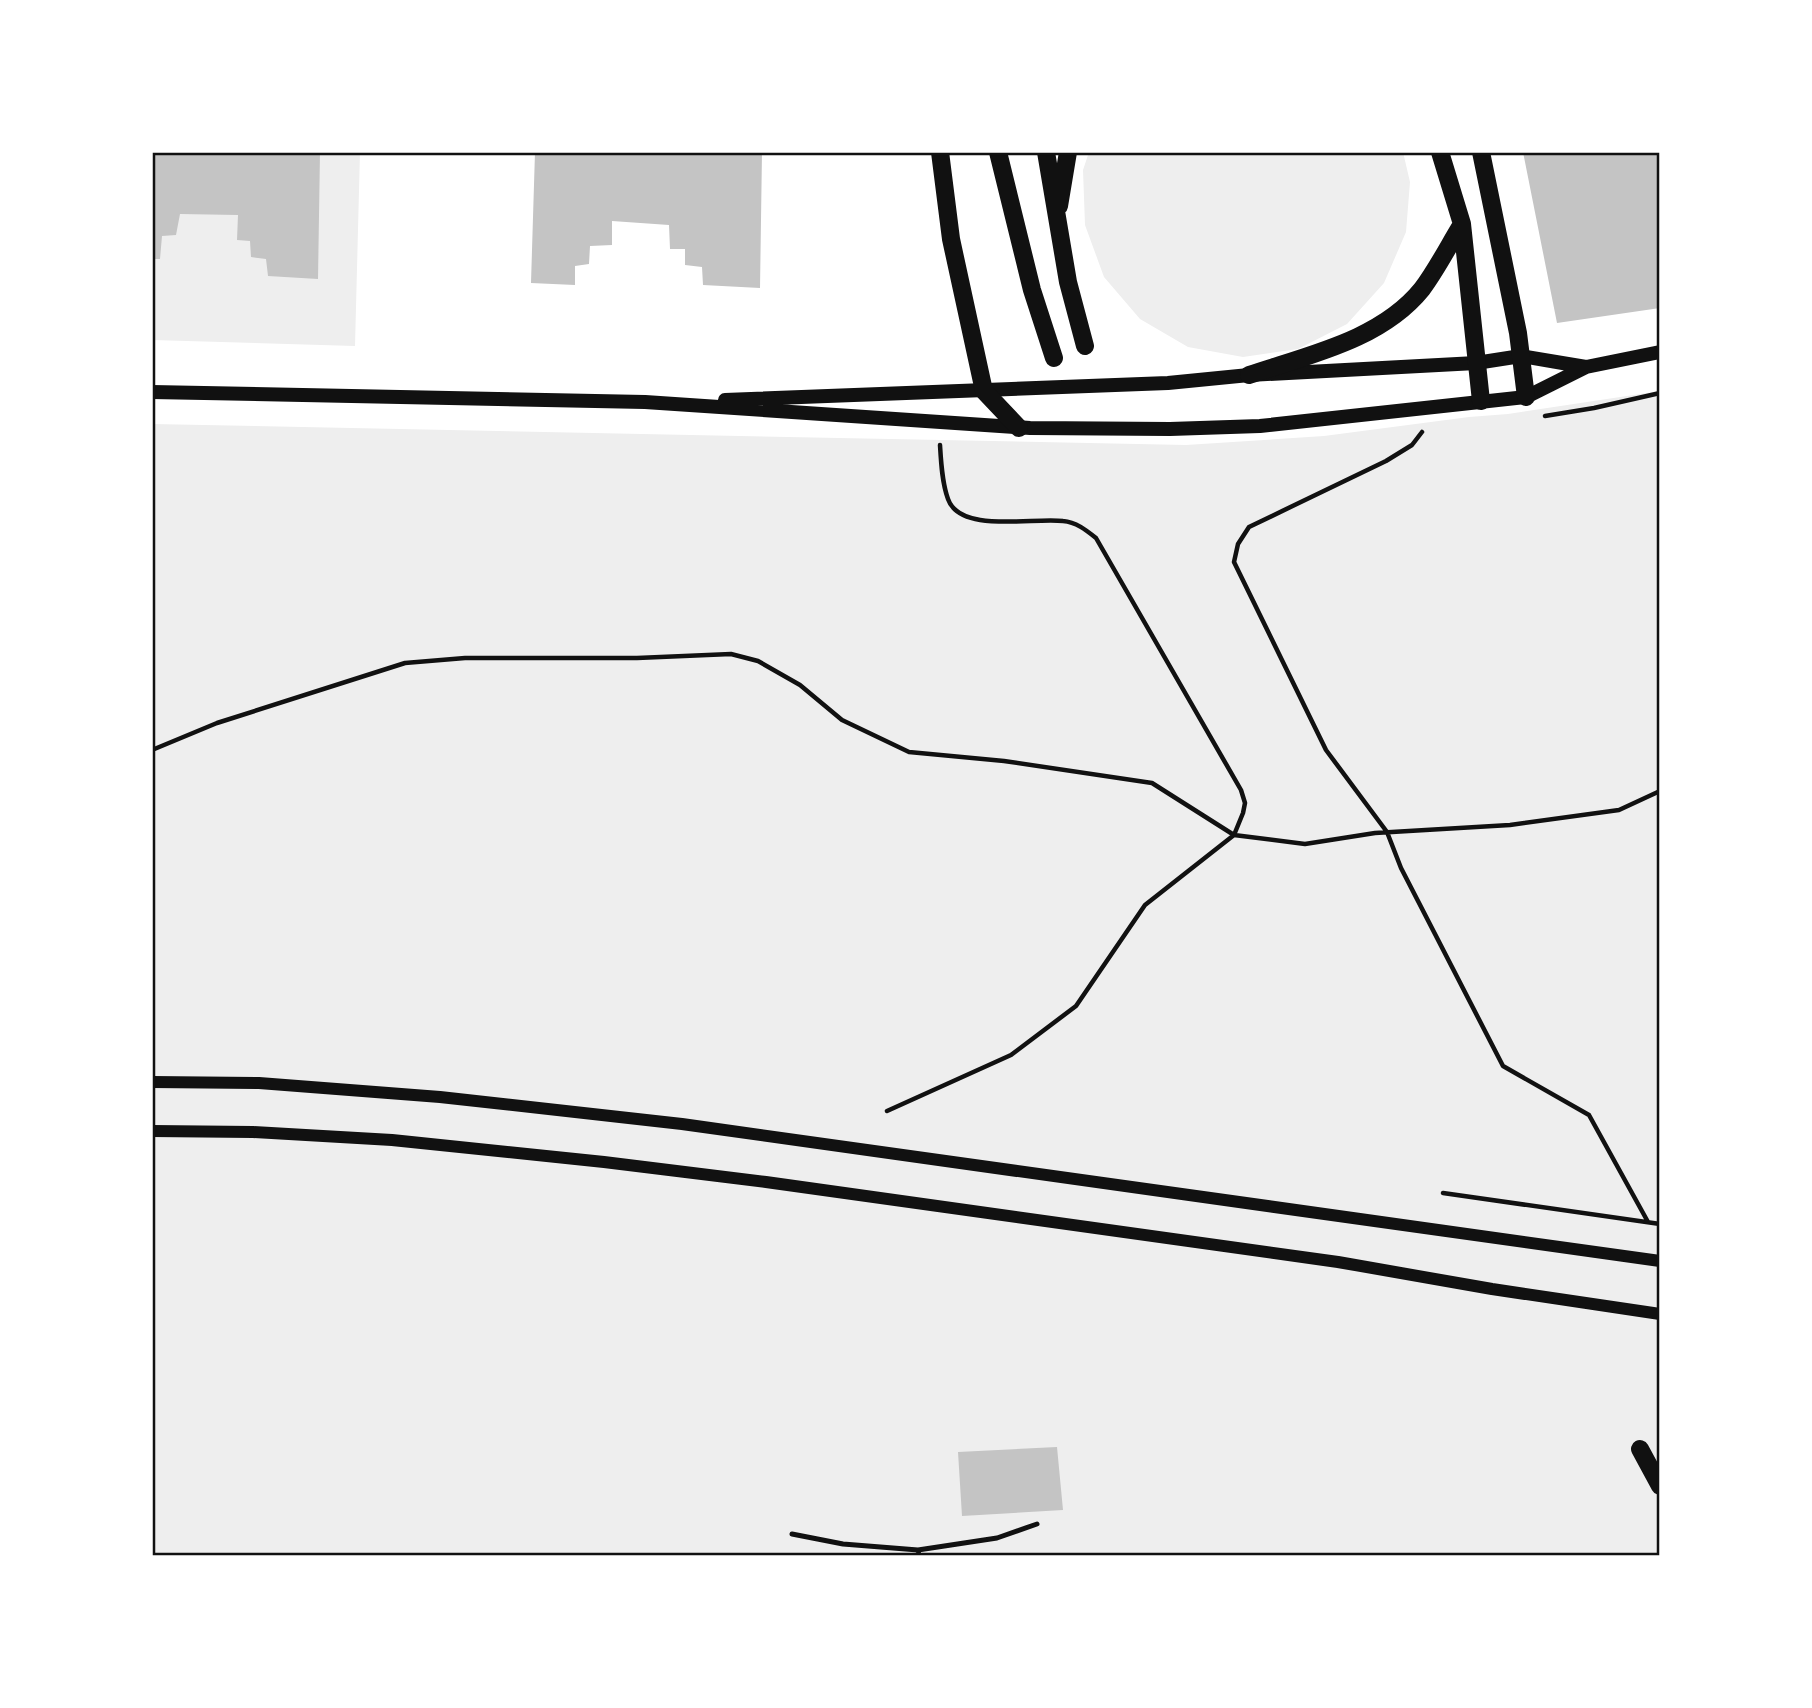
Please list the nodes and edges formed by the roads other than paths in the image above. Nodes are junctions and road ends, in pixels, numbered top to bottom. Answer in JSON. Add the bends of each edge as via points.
{"nodes":[{"id":1,"x":940,"y":152,"type":"edge"},
{"id":2,"x":998,"y":152,"type":"edge"},
{"id":3,"x":1046,"y":152,"type":"edge"},
{"id":4,"x":1068,"y":152,"type":"edge"},
{"id":5,"x":1440,"y":152,"type":"edge"},
{"id":6,"x":1481,"y":152,"type":"edge"},
{"id":7,"x":1056,"y":220,"type":"junction"},
{"id":8,"x":1462,"y":224,"type":"junction"},
{"id":9,"x":1085,"y":346,"type":"dead end"},
{"id":10,"x":1660,"y":352,"type":"edge"},
{"id":11,"x":1521,"y":356,"type":"junction"},
{"id":12,"x":1054,"y":358,"type":"dead end"},
{"id":13,"x":1476,"y":363,"type":"junction"},
{"id":14,"x":1586,"y":367,"type":"junction"},
{"id":15,"x":1249,"y":375,"type":"junction"},
{"id":16,"x":984,"y":391,"type":"junction"},
{"id":17,"x":152,"y":392,"type":"edge"},
{"id":18,"x":1526,"y":397,"type":"junction"},
{"id":19,"x":1481,"y":401,"type":"junction"},
{"id":20,"x":645,"y":402,"type":"junction"},
{"id":21,"x":1024,"y":428,"type":"junction"},
{"id":22,"x":152,"y":1082,"type":"edge"},
{"id":23,"x":152,"y":1131,"type":"edge"},
{"id":24,"x":1660,"y":1261,"type":"edge"},
{"id":25,"x":1660,"y":1314,"type":"edge"},
{"id":26,"x":1640,"y":1449,"type":"dead end"},
{"id":27,"x":1660,"y":1486,"type":"edge"},
{"id":28,"x":1037,"y":1524,"type":"dead end"},
{"id":29,"x":792,"y":1534,"type":"dead end"},
{"id":30,"x":919,"y":1553,"type":"edge"}],
"edges":[{"from":1,"to":16,"type":"main road","via":[[951,240]]},
{"from":2,"to":12,"type":"main road"},
{"from":3,"to":7,"type":"main road"},
{"from":4,"to":7,"type":"main road"},
{"from":5,"to":8,"type":"main road"},
{"from":6,"to":11,"type":"main road"},
{"from":7,"to":9,"type":"main road"},
{"from":8,"to":13,"type":"main road"},
{"from":8,"to":15,"type":"main road","via":[[1422,289],[1392,317],[1357,338]]},
{"from":10,"to":14,"type":"main road"},
{"from":11,"to":13,"type":"main road"},
{"from":11,"to":14,"type":"main road"},
{"from":11,"to":18,"type":"main road"},
{"from":13,"to":15,"type":"main road"},
{"from":13,"to":19,"type":"main road"},
{"from":14,"to":18,"type":"main road"},
{"from":15,"to":16,"type":"main road"},
{"from":16,"to":20,"type":"main road"},
{"from":16,"to":21,"type":"main road"},
{"from":17,"to":20,"type":"main road"},
{"from":18,"to":19,"type":"main road"},
{"from":19,"to":21,"type":"main road","via":[[1260,426]]},
{"from":20,"to":21,"type":"main road"},
{"from":22,"to":24,"type":"street","via":[[259,1083],[440,1097],[682,1124]]},
{"from":23,"to":25,"type":"street","via":[[391,1140],[617,1163],[1338,1262]]},
{"from":26,"to":27,"type":"main road"},
{"from":28,"to":30,"type":"lane","via":[[997,1538]]},
{"from":29,"to":30,"type":"lane"}]}
